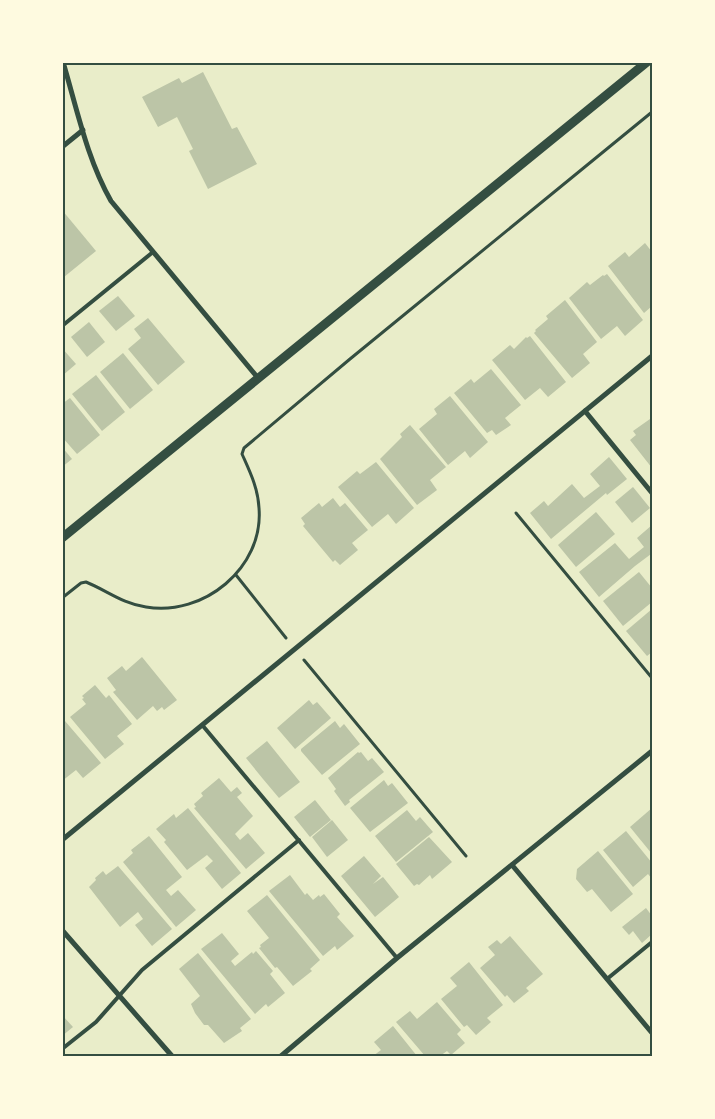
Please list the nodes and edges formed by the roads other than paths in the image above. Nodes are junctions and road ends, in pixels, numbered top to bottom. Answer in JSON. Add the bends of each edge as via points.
{"nodes":[{"id":1,"x":63,"y":62,"type":"edge"},
{"id":2,"x":647,"y":62,"type":"edge"},
{"id":3,"x":83,"y":130,"type":"junction"},
{"id":4,"x":62,"y":147,"type":"edge"},
{"id":5,"x":153,"y":252,"type":"junction"},
{"id":6,"x":62,"y":326,"type":"edge"},
{"id":7,"x":652,"y":356,"type":"edge"},
{"id":8,"x":258,"y":378,"type":"junction"},
{"id":9,"x":585,"y":411,"type":"junction"},
{"id":10,"x":652,"y":493,"type":"edge"},
{"id":11,"x":62,"y":538,"type":"edge"},
{"id":12,"x":202,"y":726,"type":"junction"},
{"id":13,"x":652,"y":750,"type":"edge"},
{"id":14,"x":62,"y":840,"type":"edge"},
{"id":15,"x":299,"y":840,"type":"junction"},
{"id":16,"x":512,"y":865,"type":"junction"},
{"id":17,"x":62,"y":930,"type":"edge"},
{"id":18,"x":652,"y":942,"type":"edge"},
{"id":19,"x":397,"y":958,"type":"junction"},
{"id":20,"x":607,"y":979,"type":"junction"},
{"id":21,"x":120,"y":996,"type":"junction"},
{"id":22,"x":652,"y":1034,"type":"edge"},
{"id":23,"x":62,"y":1049,"type":"edge"},
{"id":24,"x":172,"y":1056,"type":"edge"},
{"id":25,"x":280,"y":1056,"type":"edge"}],
"edges":[{"from":1,"to":3,"type":"street"},
{"from":2,"to":8,"type":"street"},
{"from":3,"to":4,"type":"street"},
{"from":3,"to":5,"type":"street","via":[[101,184]]},
{"from":5,"to":6,"type":"lane"},
{"from":5,"to":8,"type":"street"},
{"from":7,"to":9,"type":"street"},
{"from":8,"to":11,"type":"street"},
{"from":9,"to":10,"type":"street"},
{"from":9,"to":12,"type":"street"},
{"from":12,"to":14,"type":"street"},
{"from":12,"to":15,"type":"lane"},
{"from":13,"to":16,"type":"street"},
{"from":15,"to":19,"type":"lane"},
{"from":15,"to":21,"type":"lane","via":[[142,970]]},
{"from":16,"to":19,"type":"street"},
{"from":16,"to":20,"type":"street"},
{"from":17,"to":21,"type":"street"},
{"from":18,"to":20,"type":"lane"},
{"from":19,"to":25,"type":"street"},
{"from":20,"to":22,"type":"street"},
{"from":21,"to":23,"type":"lane","via":[[96,1022]]},
{"from":21,"to":24,"type":"street"}]}
